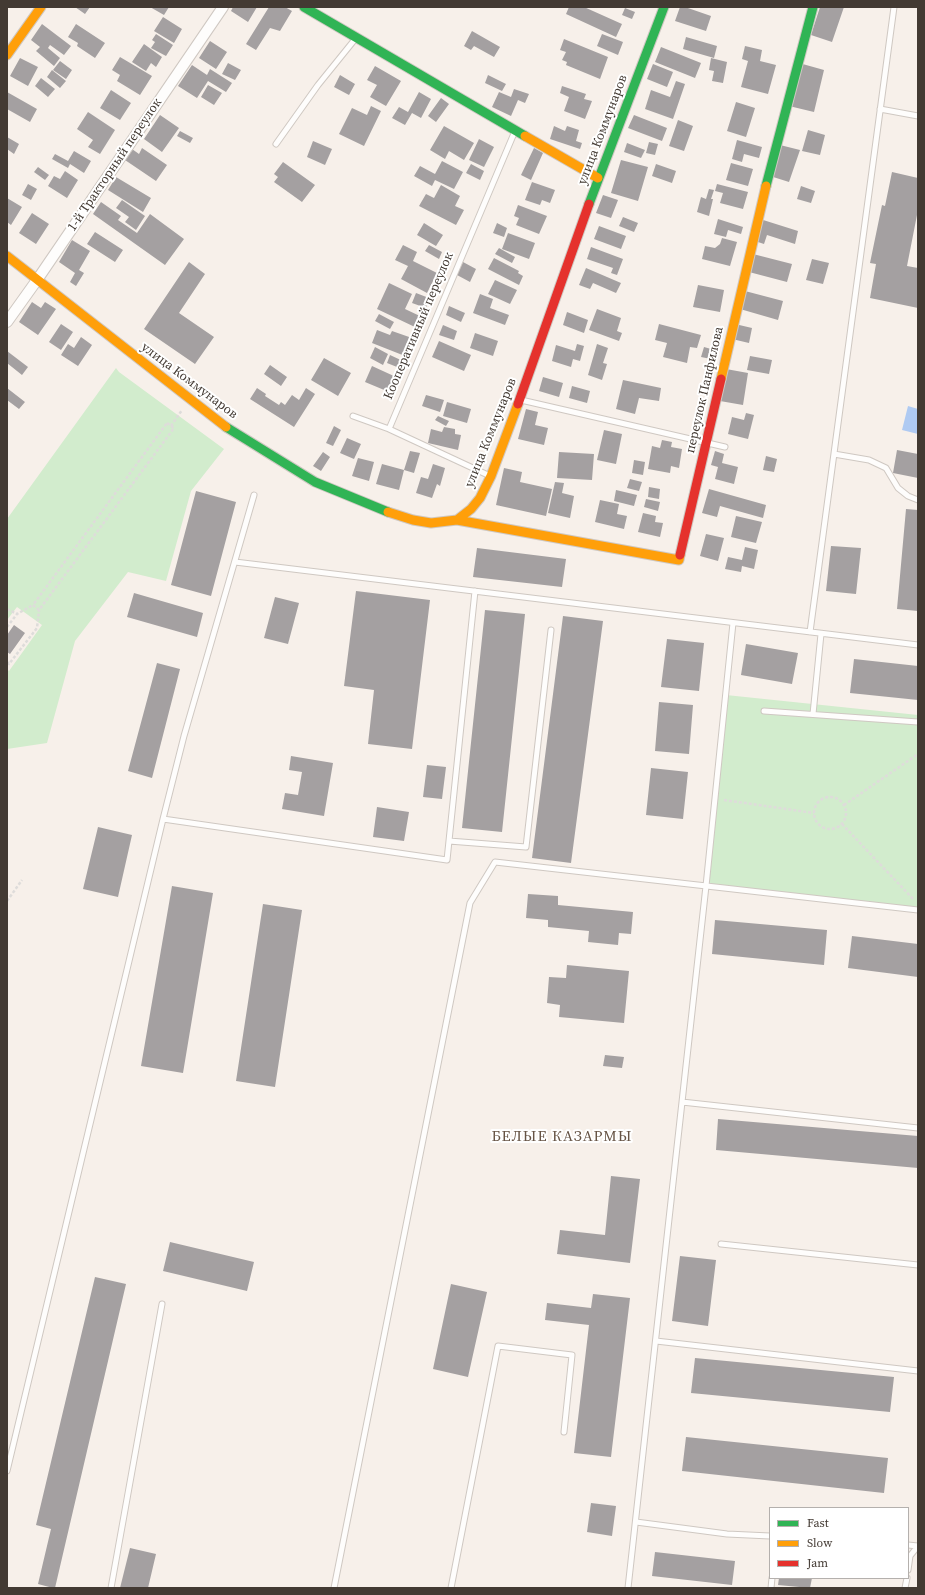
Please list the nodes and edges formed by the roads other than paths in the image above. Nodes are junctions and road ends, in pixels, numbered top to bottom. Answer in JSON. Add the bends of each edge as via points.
{"nodes":[{"id":1,"x":41,"y":7,"type":"edge"},
{"id":2,"x":223,"y":7,"type":"edge"},
{"id":3,"x":304,"y":7,"type":"edge"},
{"id":4,"x":664,"y":7,"type":"edge"},
{"id":5,"x":813,"y":7,"type":"edge"},
{"id":6,"x":894,"y":7,"type":"edge"},
{"id":7,"x":356,"y":38,"type":"junction"},
{"id":8,"x":7,"y":55,"type":"edge"},
{"id":9,"x":880,"y":109,"type":"junction"},
{"id":10,"x":918,"y":116,"type":"edge"},
{"id":11,"x":516,"y":130,"type":"junction"},
{"id":12,"x":276,"y":144,"type":"dead end"},
{"id":13,"x":598,"y":178,"type":"junction"},
{"id":14,"x":7,"y":256,"type":"edge"},
{"id":15,"x":37,"y":280,"type":"junction"},
{"id":16,"x":7,"y":322,"type":"edge"},
{"id":17,"x":520,"y":399,"type":"junction"},
{"id":18,"x":352,"y":416,"type":"dead end"},
{"id":19,"x":390,"y":429,"type":"junction"},
{"id":20,"x":706,"y":442,"type":"junction"},
{"id":21,"x":725,"y":446,"type":"dead end"},
{"id":22,"x":834,"y":454,"type":"junction"},
{"id":23,"x":490,"y":476,"type":"junction"},
{"id":24,"x":254,"y":495,"type":"dead end"},
{"id":25,"x":918,"y":500,"type":"edge"},
{"id":26,"x":457,"y":520,"type":"junction"},
{"id":27,"x":235,"y":562,"type":"junction"},
{"id":28,"x":475,"y":591,"type":"junction"},
{"id":29,"x":733,"y":623,"type":"junction"},
{"id":30,"x":551,"y":630,"type":"dead end"},
{"id":31,"x":810,"y":632,"type":"junction"},
{"id":32,"x":821,"y":634,"type":"junction"},
{"id":33,"x":918,"y":645,"type":"edge"},
{"id":34,"x":764,"y":711,"type":"dead end"},
{"id":35,"x":813,"y":714,"type":"junction"},
{"id":36,"x":918,"y":722,"type":"edge"},
{"id":37,"x":163,"y":819,"type":"junction"},
{"id":38,"x":449,"y":841,"type":"junction"},
{"id":39,"x":706,"y":886,"type":"junction"},
{"id":40,"x":918,"y":910,"type":"edge"},
{"id":41,"x":682,"y":1102,"type":"junction"},
{"id":42,"x":918,"y":1128,"type":"edge"},
{"id":43,"x":720,"y":1244,"type":"dead end"},
{"id":44,"x":918,"y":1265,"type":"edge"},
{"id":45,"x":162,"y":1304,"type":"dead end"},
{"id":46,"x":656,"y":1341,"type":"junction"},
{"id":47,"x":918,"y":1371,"type":"edge"},
{"id":48,"x":564,"y":1432,"type":"dead end"},
{"id":49,"x":7,"y":1471,"type":"edge"},
{"id":50,"x":636,"y":1522,"type":"junction"},
{"id":51,"x":769,"y":1536,"type":"edge"},
{"id":52,"x":918,"y":1546,"type":"edge"},
{"id":53,"x":910,"y":1556,"type":"junction"},
{"id":54,"x":918,"y":1557,"type":"edge"},
{"id":55,"x":909,"y":1563,"type":"edge"},
{"id":56,"x":111,"y":1588,"type":"edge"},
{"id":57,"x":334,"y":1588,"type":"edge"},
{"id":58,"x":451,"y":1588,"type":"edge"},
{"id":59,"x":628,"y":1588,"type":"edge"}],
"edges":[{"from":1,"to":8,"type":"street"},
{"from":2,"to":15,"type":"street","name":"1-й Тракторный переулок"},
{"from":3,"to":7,"type":"street"},
{"from":4,"to":13,"type":"street","name":"улица Коммунаров"},
{"from":5,"to":20,"type":"street","name":"переулок Панфилова","via":[[773,156]]},
{"from":6,"to":9,"type":"lane"},
{"from":7,"to":11,"type":"street"},
{"from":7,"to":12,"type":"lane","via":[[318,85]]},
{"from":9,"to":10,"type":"lane"},
{"from":9,"to":22,"type":"lane"},
{"from":11,"to":13,"type":"street"},
{"from":11,"to":19,"type":"lane","name":"Кооперативный переулок"},
{"from":13,"to":17,"type":"street","name":"улица Коммунаров"},
{"from":14,"to":15,"type":"street","name":"улица Коммунаров"},
{"from":15,"to":16,"type":"street","name":"1-й Тракторный переулок"},
{"from":15,"to":26,"type":"street","name":"улица Коммунаров","via":[[217,421],[315,482],[413,520],[431,523]]},
{"from":17,"to":20,"type":"lane"},
{"from":17,"to":23,"type":"street","name":"улица Коммунаров"},
{"from":18,"to":19,"type":"lane"},
{"from":19,"to":23,"type":"lane"},
{"from":20,"to":21,"type":"lane"},
{"from":20,"to":26,"type":"street","name":"переулок Панфилова","via":[[679,560]]},
{"from":22,"to":25,"type":"lane","via":[[869,460],[886,468],[898,488]]},
{"from":22,"to":31,"type":"lane"},
{"from":23,"to":26,"type":"street","name":"улица Коммунаров","via":[[480,498]]},
{"from":24,"to":27,"type":"lane"},
{"from":27,"to":28,"type":"lane"},
{"from":27,"to":37,"type":"lane","via":[[184,736]]},
{"from":28,"to":29,"type":"lane"},
{"from":28,"to":38,"type":"lane"},
{"from":29,"to":31,"type":"lane"},
{"from":29,"to":39,"type":"lane"},
{"from":30,"to":38,"type":"lane","via":[[526,847]]},
{"from":31,"to":32,"type":"lane"},
{"from":32,"to":33,"type":"lane"},
{"from":32,"to":35,"type":"lane"},
{"from":34,"to":35,"type":"lane"},
{"from":35,"to":36,"type":"lane"},
{"from":37,"to":38,"type":"lane","via":[[447,860]]},
{"from":37,"to":49,"type":"lane"},
{"from":39,"to":40,"type":"lane"},
{"from":39,"to":41,"type":"lane"},
{"from":39,"to":57,"type":"lane","via":[[495,862],[470,903]]},
{"from":41,"to":42,"type":"lane"},
{"from":41,"to":46,"type":"lane"},
{"from":43,"to":44,"type":"lane"},
{"from":45,"to":56,"type":"lane"},
{"from":46,"to":47,"type":"lane"},
{"from":46,"to":50,"type":"lane"},
{"from":48,"to":58,"type":"lane","via":[[572,1355],[498,1346]]},
{"from":50,"to":51,"type":"lane","via":[[727,1534]]},
{"from":50,"to":59,"type":"lane"},
{"from":52,"to":53,"type":"lane"},
{"from":53,"to":54,"type":"lane"},
{"from":53,"to":55,"type":"lane"}]}
